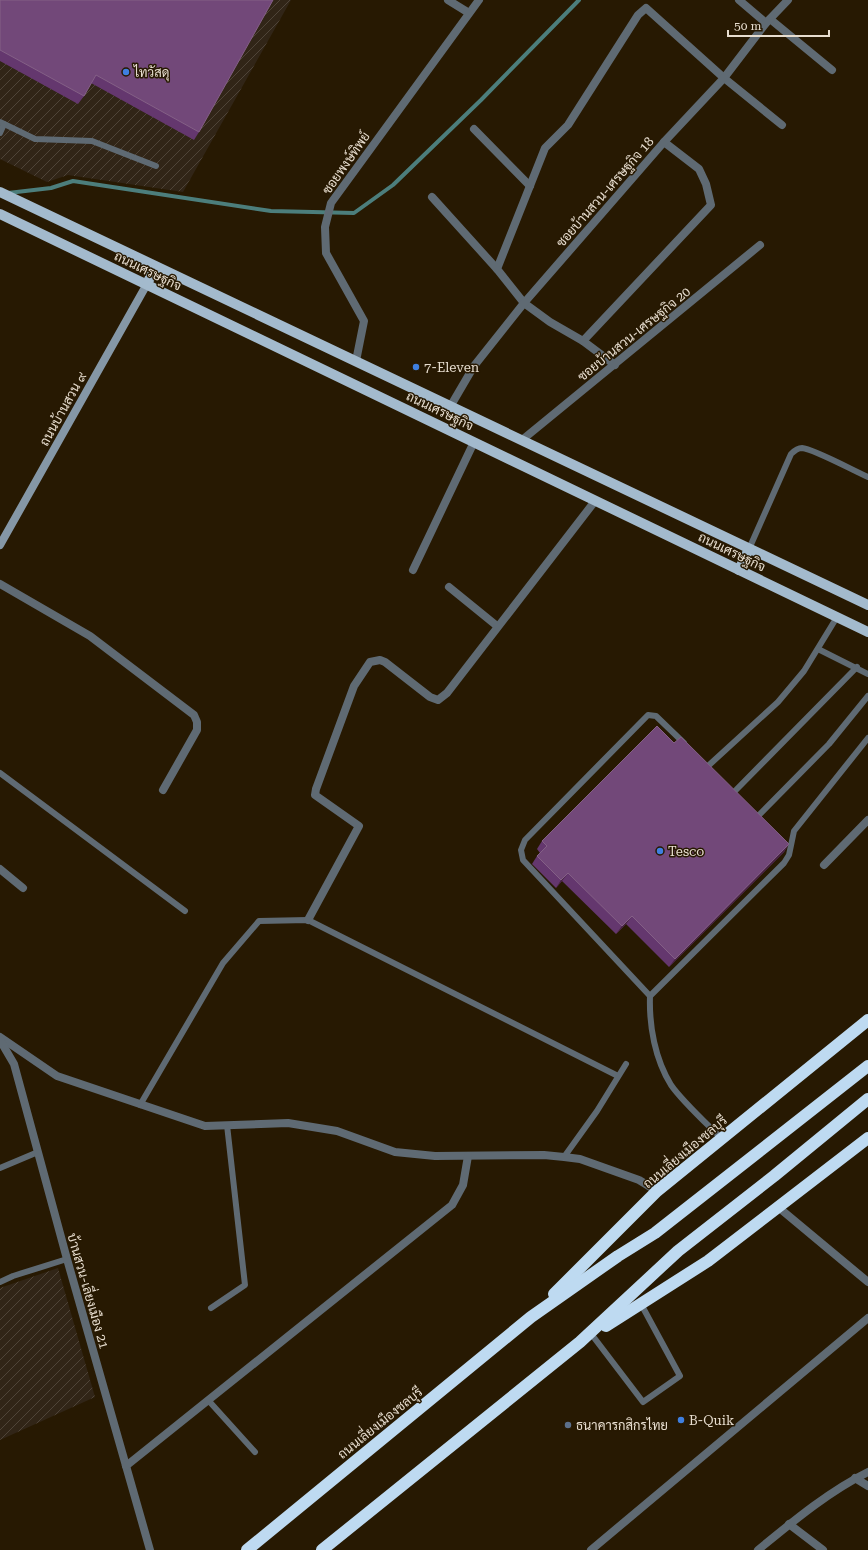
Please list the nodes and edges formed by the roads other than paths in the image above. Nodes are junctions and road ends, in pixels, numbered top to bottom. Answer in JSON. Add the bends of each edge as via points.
{"nodes":[{"id":1,"x":448,"y":0,"type":"edge"},
{"id":2,"x":479,"y":0,"type":"edge"},
{"id":3,"x":739,"y":0,"type":"edge"},
{"id":4,"x":788,"y":0,"type":"edge"},
{"id":5,"x":469,"y":13,"type":"junction"},
{"id":6,"x":768,"y":21,"type":"junction"},
{"id":7,"x":832,"y":70,"type":"dead end"},
{"id":8,"x":724,"y":78,"type":"junction"},
{"id":9,"x":2,"y":123,"type":"edge"},
{"id":10,"x":782,"y":125,"type":"dead end"},
{"id":11,"x":474,"y":128,"type":"dead end"},
{"id":12,"x":0,"y":133,"type":"edge"},
{"id":13,"x":664,"y":142,"type":"junction"},
{"id":14,"x":156,"y":166,"type":"dead end"},
{"id":15,"x":530,"y":186,"type":"junction"},
{"id":16,"x":0,"y":192,"type":"edge"},
{"id":17,"x":432,"y":197,"type":"dead end"},
{"id":18,"x":1,"y":215,"type":"edge"},
{"id":19,"x":760,"y":245,"type":"dead end"},
{"id":20,"x":155,"y":267,"type":"junction"},
{"id":21,"x":497,"y":269,"type":"junction"},
{"id":22,"x":147,"y":284,"type":"junction"},
{"id":23,"x":524,"y":303,"type":"junction"},
{"id":24,"x":583,"y":340,"type":"junction"},
{"id":25,"x":356,"y":361,"type":"junction"},
{"id":26,"x":615,"y":365,"type":"junction"},
{"id":27,"x":450,"y":407,"type":"junction"},
{"id":28,"x":522,"y":440,"type":"junction"},
{"id":29,"x":474,"y":442,"type":"junction"},
{"id":30,"x":868,"y":477,"type":"edge"},
{"id":31,"x":595,"y":501,"type":"junction"},
{"id":32,"x":0,"y":545,"type":"edge"},
{"id":33,"x":749,"y":549,"type":"junction"},
{"id":34,"x":413,"y":570,"type":"dead end"},
{"id":35,"x":739,"y":570,"type":"junction"},
{"id":36,"x":0,"y":584,"type":"edge"},
{"id":37,"x":449,"y":587,"type":"dead end"},
{"id":38,"x":868,"y":605,"type":"edge"},
{"id":39,"x":838,"y":617,"type":"junction"},
{"id":40,"x":497,"y":626,"type":"junction"},
{"id":41,"x":868,"y":632,"type":"edge"},
{"id":42,"x":818,"y":648,"type":"junction"},
{"id":43,"x":857,"y":667,"type":"junction"},
{"id":44,"x":868,"y":674,"type":"edge"},
{"id":45,"x":868,"y":696,"type":"edge"},
{"id":46,"x":868,"y":738,"type":"edge"},
{"id":47,"x":687,"y":746,"type":"edge"},
{"id":48,"x":703,"y":761,"type":"edge"},
{"id":49,"x":708,"y":766,"type":"junction"},
{"id":50,"x":713,"y":772,"type":"edge"},
{"id":51,"x":0,"y":773,"type":"edge"},
{"id":52,"x":729,"y":787,"type":"edge"},
{"id":53,"x":163,"y":790,"type":"dead end"},
{"id":54,"x":868,"y":820,"type":"edge"},
{"id":55,"x":764,"y":821,"type":"edge"},
{"id":56,"x":784,"y":841,"type":"edge"},
{"id":57,"x":790,"y":846,"type":"junction"},
{"id":58,"x":824,"y":866,"type":"dead end"},
{"id":59,"x":0,"y":869,"type":"edge"},
{"id":60,"x":23,"y":888,"type":"dead end"},
{"id":61,"x":185,"y":911,"type":"dead end"},
{"id":62,"x":308,"y":920,"type":"junction"},
{"id":63,"x":650,"y":996,"type":"junction"},
{"id":64,"x":868,"y":1020,"type":"edge"},
{"id":65,"x":0,"y":1036,"type":"edge"},
{"id":66,"x":0,"y":1040,"type":"edge"},
{"id":67,"x":626,"y":1064,"type":"dead end"},
{"id":68,"x":868,"y":1066,"type":"edge"},
{"id":69,"x":618,"y":1076,"type":"junction"},
{"id":70,"x":868,"y":1099,"type":"edge"},
{"id":71,"x":140,"y":1105,"type":"junction"},
{"id":72,"x":227,"y":1125,"type":"junction"},
{"id":73,"x":868,"y":1138,"type":"edge"},
{"id":74,"x":722,"y":1139,"type":"junction"},
{"id":75,"x":38,"y":1152,"type":"junction"},
{"id":76,"x":468,"y":1156,"type":"junction"},
{"id":77,"x":564,"y":1157,"type":"junction"},
{"id":78,"x":0,"y":1168,"type":"edge"},
{"id":79,"x":657,"y":1191,"type":"junction"},
{"id":80,"x":778,"y":1207,"type":"junction"},
{"id":81,"x":67,"y":1259,"type":"junction"},
{"id":82,"x":0,"y":1282,"type":"edge"},
{"id":83,"x":868,"y":1282,"type":"edge"},
{"id":84,"x":641,"y":1304,"type":"junction"},
{"id":85,"x":211,"y":1308,"type":"dead end"},
{"id":86,"x":531,"y":1317,"type":"junction"},
{"id":87,"x":868,"y":1318,"type":"edge"},
{"id":88,"x":592,"y":1335,"type":"junction"},
{"id":89,"x":580,"y":1342,"type":"junction"},
{"id":90,"x":208,"y":1400,"type":"junction"},
{"id":91,"x":255,"y":1452,"type":"dead end"},
{"id":92,"x":126,"y":1466,"type":"junction"},
{"id":93,"x":868,"y":1472,"type":"edge"},
{"id":94,"x":855,"y":1478,"type":"junction"},
{"id":95,"x":868,"y":1486,"type":"edge"},
{"id":96,"x":789,"y":1524,"type":"junction"},
{"id":97,"x":150,"y":1550,"type":"edge"},
{"id":98,"x":246,"y":1550,"type":"edge"},
{"id":99,"x":322,"y":1550,"type":"edge"},
{"id":100,"x":591,"y":1550,"type":"edge"},
{"id":101,"x":758,"y":1550,"type":"edge"},
{"id":102,"x":823,"y":1550,"type":"edge"}],
"edges":[{"from":1,"to":5,"type":"street"},
{"from":2,"to":5,"type":"street","name":"ซอยพงษ์ทิพย์"},
{"from":3,"to":6,"type":"street"},
{"from":4,"to":6,"type":"street","name":"ซอยบ้านสวน-เศรษฐกิจ 18"},
{"from":5,"to":25,"type":"street","name":"ซอยพงษ์ทิพย์","via":[[331,203],[326,226],[326,254],[364,321]]},
{"from":6,"to":7,"type":"street"},
{"from":6,"to":8,"type":"street","name":"ซอยบ้านสวน-เศรษฐกิจ 18"},
{"from":8,"to":10,"type":"street"},
{"from":8,"to":13,"type":"street","name":"ซอยบ้านสวน-เศรษฐกิจ 18"},
{"from":8,"to":15,"type":"street","via":[[646,8],[638,15],[568,125],[546,148]]},
{"from":9,"to":12,"type":"lane"},
{"from":9,"to":14,"type":"lane","via":[[35,139],[92,141]]},
{"from":11,"to":15,"type":"street"},
{"from":13,"to":23,"type":"street","name":"ซอยบ้านสวน-เศรษฐกิจ 18"},
{"from":13,"to":24,"type":"street","via":[[699,169],[711,205]]},
{"from":15,"to":21,"type":"street"},
{"from":16,"to":20,"type":"main road","name":"ถนนเศรษฐกิจ"},
{"from":17,"to":21,"type":"street"},
{"from":18,"to":22,"type":"main road","name":"ถนนเศรษฐกิจ"},
{"from":19,"to":26,"type":"street","name":"ซอยบ้านสวน-เศรษฐกิจ 20"},
{"from":20,"to":22,"type":"main road"},
{"from":20,"to":25,"type":"main road","name":"ถนนเศรษฐกิจ"},
{"from":21,"to":23,"type":"street"},
{"from":22,"to":29,"type":"main road","name":"ถนนเศรษฐกิจ"},
{"from":22,"to":32,"type":"street","name":"ถนนบ้านสวน ๙"},
{"from":23,"to":24,"type":"street","via":[[550,322]]},
{"from":23,"to":27,"type":"street","name":"ซอยบ้านสวน-เศรษฐกิจ 18","via":[[474,366]]},
{"from":24,"to":26,"type":"street"},
{"from":25,"to":27,"type":"main road","name":"ถนนเศรษฐกิจ"},
{"from":26,"to":28,"type":"street","name":"ซอยบ้านสวน-เศรษฐกิจ 20"},
{"from":27,"to":28,"type":"main road","name":"ถนนเศรษฐกิจ"},
{"from":28,"to":33,"type":"main road","name":"ถนนเศรษฐกิจ"},
{"from":29,"to":31,"type":"main road","name":"ถนนเศรษฐกิจ"},
{"from":29,"to":34,"type":"street"},
{"from":30,"to":33,"type":"lane","via":[[813,452],[802,448],[796,449],[791,454]]},
{"from":31,"to":35,"type":"main road","name":"ถนนเศรษฐกิจ"},
{"from":31,"to":40,"type":"street"},
{"from":33,"to":35,"type":"main road"},
{"from":33,"to":38,"type":"main road","name":"ถนนเศรษฐกิจ"},
{"from":35,"to":39,"type":"main road","name":"ถนนเศรษฐกิจ"},
{"from":36,"to":53,"type":"street","via":[[90,636],[194,715],[197,730]]},
{"from":37,"to":40,"type":"street"},
{"from":39,"to":41,"type":"main road","name":"ถนนเศรษฐกิจ"},
{"from":39,"to":42,"type":"lane"},
{"from":40,"to":62,"type":"street","via":[[447,693],[438,700],[430,697],[380,660],[370,662],[354,686],[315,795],[359,826]]},
{"from":42,"to":43,"type":"lane"},
{"from":42,"to":49,"type":"lane","via":[[804,671],[778,702]]},
{"from":43,"to":44,"type":"lane"},
{"from":43,"to":52,"type":"lane","via":[[737,794]]},
{"from":45,"to":55,"type":"lane","via":[[828,744],[756,813]]},
{"from":46,"to":57,"type":"lane","via":[[794,831]]},
{"from":47,"to":63,"type":"lane","via":[[656,716],[648,715],[525,840],[521,850],[523,860]]},
{"from":48,"to":49,"type":"lane"},
{"from":49,"to":50,"type":"lane"},
{"from":51,"to":61,"type":"lane"},
{"from":54,"to":58,"type":"street"},
{"from":56,"to":57,"type":"lane"},
{"from":57,"to":63,"type":"lane","via":[[784,864]]},
{"from":59,"to":60,"type":"street"},
{"from":62,"to":69,"type":"lane"},
{"from":62,"to":71,"type":"lane","via":[[259,921],[223,963]]},
{"from":63,"to":74,"type":"lane","via":[[649,1013],[655,1046],[664,1072],[672,1086]]},
{"from":64,"to":74,"type":"highway","name":"ถนนเลี่ยงเมืองชลบุรี"},
{"from":65,"to":71,"type":"street","via":[[57,1076]]},
{"from":66,"to":75,"type":"street","name":"บ้านสวน-เลี่ยงเมือง 21","via":[[14,1064]]},
{"from":67,"to":69,"type":"lane"},
{"from":68,"to":86,"type":"highway","name":"ถนนเลี่ยงเมืองชลบุรี","via":[[655,1233]]},
{"from":69,"to":77,"type":"lane"},
{"from":70,"to":89,"type":"highway","via":[[678,1251]]},
{"from":71,"to":72,"type":"street","via":[[205,1126]]},
{"from":72,"to":76,"type":"street","via":[[288,1123],[338,1131],[395,1152]]},
{"from":72,"to":85,"type":"lane","via":[[245,1285]]},
{"from":73,"to":80,"type":"highway"},
{"from":74,"to":79,"type":"highway","name":"ถนนเลี่ยงเมืองชลบุรี"},
{"from":75,"to":78,"type":"lane"},
{"from":75,"to":81,"type":"street","name":"บ้านสวน-เลี่ยงเมือง 21"},
{"from":76,"to":77,"type":"street"},
{"from":76,"to":90,"type":"street","via":[[464,1185],[452,1205]]},
{"from":77,"to":79,"type":"street","via":[[580,1159],[639,1180]]},
{"from":79,"to":86,"type":"highway","name":"ถนนเลี่ยงเมืองชลบุรี"},
{"from":80,"to":83,"type":"street"},
{"from":80,"to":84,"type":"highway","via":[[708,1261]]},
{"from":81,"to":82,"type":"lane"},
{"from":81,"to":92,"type":"street","name":"บ้านสวน-เลี่ยงเมือง 21"},
{"from":84,"to":88,"type":"highway"},
{"from":84,"to":88,"type":"lane","via":[[680,1376],[643,1402]]},
{"from":86,"to":98,"type":"highway","name":"ถนนเลี่ยงเมืองชลบุรี"},
{"from":87,"to":100,"type":"street"},
{"from":88,"to":89,"type":"highway"},
{"from":89,"to":99,"type":"highway"},
{"from":90,"to":91,"type":"lane"},
{"from":90,"to":92,"type":"street"},
{"from":92,"to":97,"type":"street","name":"บ้านสวน-เลี่ยงเมือง 21"},
{"from":93,"to":94,"type":"street"},
{"from":94,"to":95,"type":"street"},
{"from":94,"to":96,"type":"street"},
{"from":96,"to":101,"type":"street"},
{"from":96,"to":102,"type":"street"}]}
